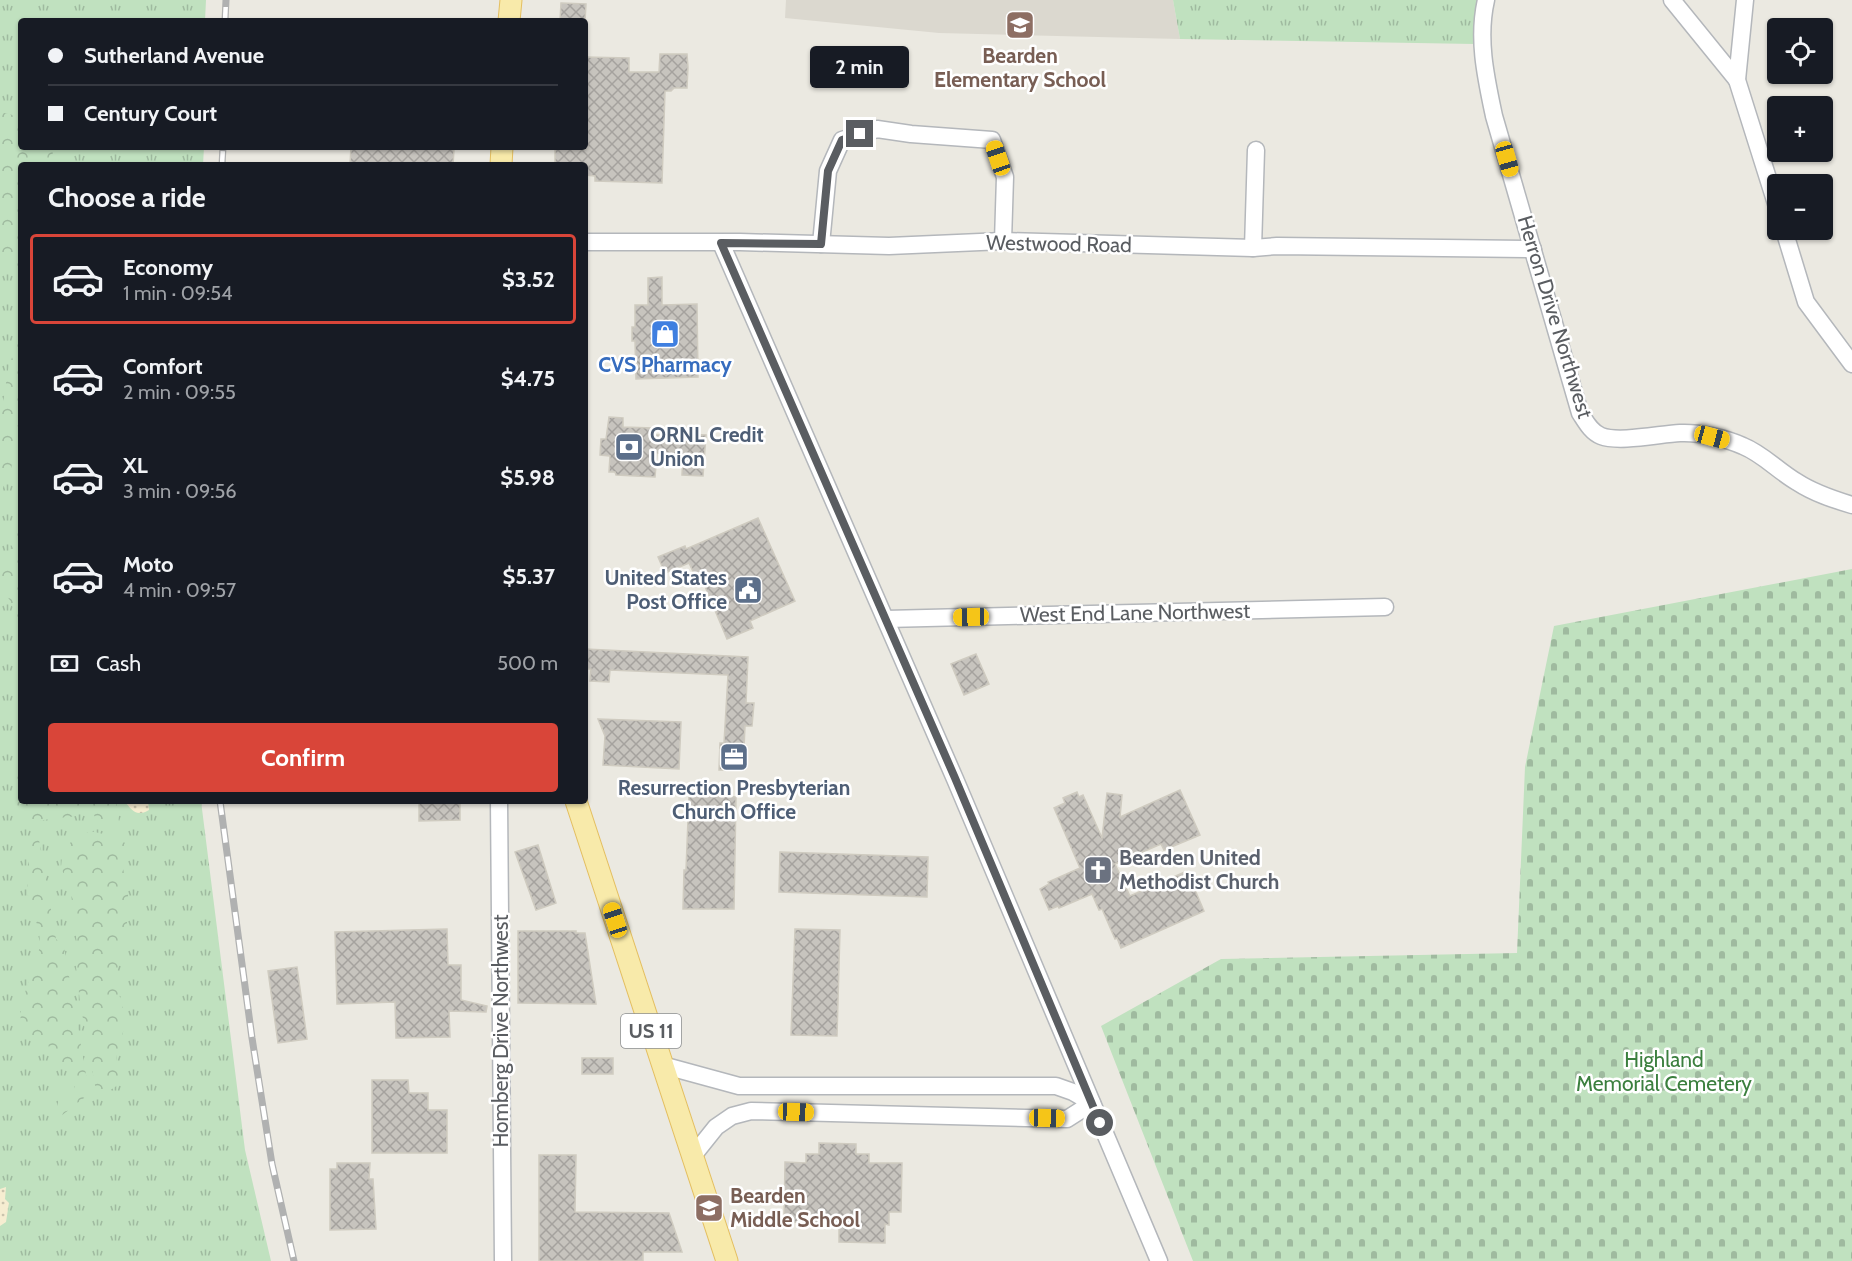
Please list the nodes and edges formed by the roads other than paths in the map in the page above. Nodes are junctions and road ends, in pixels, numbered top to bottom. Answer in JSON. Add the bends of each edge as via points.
{"nodes":[{"id":1,"x":511,"y":0,"type":"edge"},
{"id":2,"x":1486,"y":0,"type":"edge"},
{"id":3,"x":1672,"y":0,"type":"edge"},
{"id":4,"x":1745,"y":0,"type":"edge"},
{"id":5,"x":509,"y":18,"type":"edge"},
{"id":6,"x":1737,"y":80,"type":"junction"},
{"id":7,"x":1256,"y":150,"type":"dead end"},
{"id":8,"x":1767,"y":175,"type":"edge"},
{"id":9,"x":1787,"y":240,"type":"edge"},
{"id":10,"x":1003,"y":241,"type":"junction"},
{"id":11,"x":588,"y":242,"type":"edge"},
{"id":12,"x":721,"y":243,"type":"junction"},
{"id":13,"x":821,"y":244,"type":"junction"},
{"id":14,"x":1253,"y":248,"type":"junction"},
{"id":15,"x":1533,"y":249,"type":"junction"},
{"id":16,"x":1852,"y":364,"type":"edge"},
{"id":17,"x":1852,"y":505,"type":"edge"},
{"id":18,"x":1385,"y":608,"type":"dead end"},
{"id":19,"x":886,"y":619,"type":"junction"},
{"id":20,"x":499,"y":804,"type":"edge"},
{"id":21,"x":577,"y":804,"type":"edge"},
{"id":22,"x":662,"y":1065,"type":"junction"},
{"id":23,"x":1092,"y":1103,"type":"junction"},
{"id":24,"x":692,"y":1157,"type":"junction"},
{"id":25,"x":503,"y":1261,"type":"edge"},
{"id":26,"x":727,"y":1261,"type":"edge"},
{"id":27,"x":1159,"y":1261,"type":"edge"}],
"edges":[{"from":1,"to":5,"type":"main road"},
{"from":2,"to":15,"type":"street","name":"Herron Drive Northwest","via":[[1482,37],[1485,73]]},
{"from":3,"to":6,"type":"street"},
{"from":4,"to":6,"type":"street"},
{"from":6,"to":8,"type":"street"},
{"from":7,"to":14,"type":"street"},
{"from":9,"to":16,"type":"street","via":[[1806,302]]},
{"from":10,"to":13,"type":"street","name":"Westwood Road","via":[[889,246]]},
{"from":10,"to":13,"type":"street","via":[[1005,177],[992,140],[877,129],[842,140],[828,171]]},
{"from":10,"to":14,"type":"street","name":"Westwood Road"},
{"from":11,"to":12,"type":"street","name":"Westwood Road"},
{"from":12,"to":13,"type":"street","name":"Westwood Road"},
{"from":12,"to":19,"type":"street"},
{"from":14,"to":15,"type":"street","name":"Westwood Road"},
{"from":15,"to":17,"type":"street","name":"Herron Drive Northwest","via":[[1580,412],[1589,428],[1601,436],[1617,439],[1682,433],[1741,445],[1796,482],[1827,498]]},
{"from":18,"to":19,"type":"street","name":"West End Lane Northwest"},
{"from":19,"to":23,"type":"street"},
{"from":20,"to":25,"type":"street","name":"Homberg Drive Northwest"},
{"from":21,"to":22,"type":"main road","number":"US 11"},
{"from":22,"to":23,"type":"street","via":[[739,1086],[1056,1086]]},
{"from":22,"to":24,"type":"main road","number":"US 11"},
{"from":23,"to":24,"type":"street","via":[[1067,1119],[751,1111],[732,1116],[716,1128]]},
{"from":23,"to":27,"type":"street"},
{"from":24,"to":26,"type":"main road","number":"US 11"}]}
